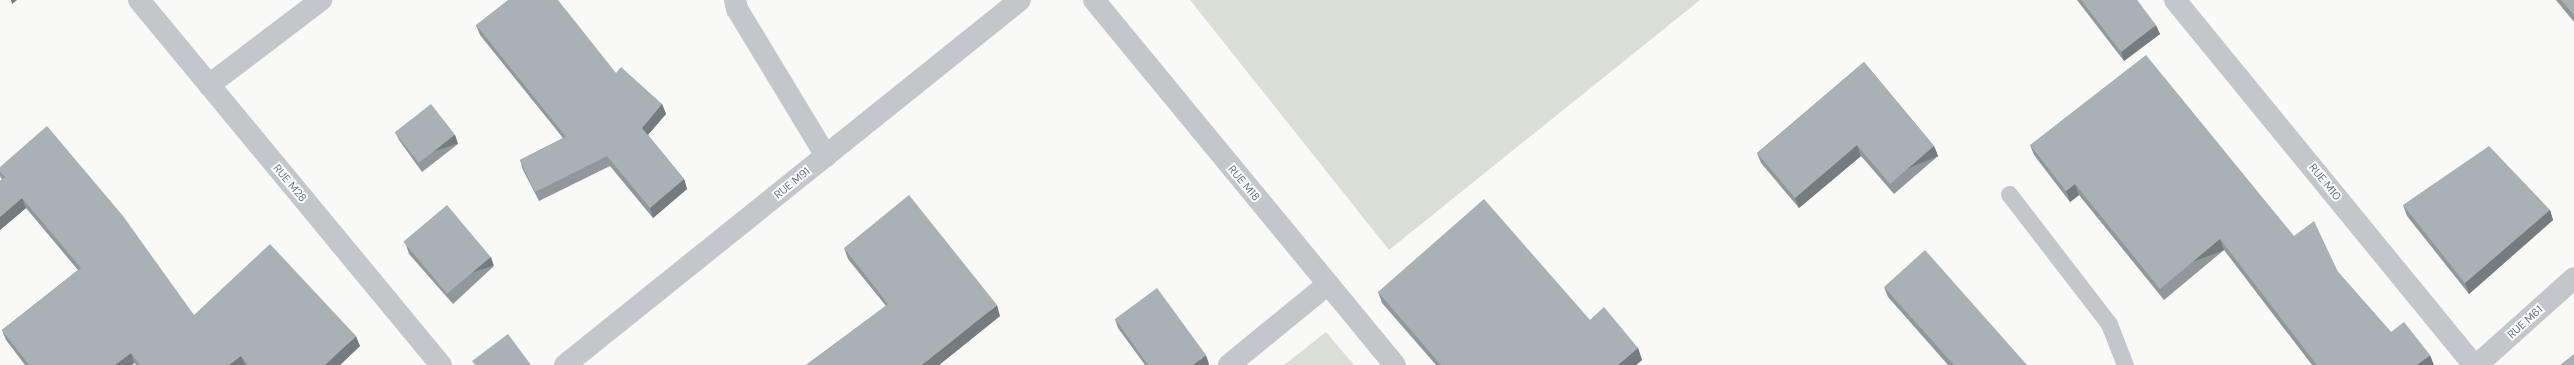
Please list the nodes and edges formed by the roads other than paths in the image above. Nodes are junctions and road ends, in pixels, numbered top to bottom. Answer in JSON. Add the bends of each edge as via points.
{"nodes":[{"id":1,"x":139,"y":0,"type":"edge"},
{"id":2,"x":321,"y":0,"type":"edge"},
{"id":3,"x":735,"y":0,"type":"edge"},
{"id":4,"x":1020,"y":0,"type":"edge"},
{"id":5,"x":1094,"y":0,"type":"edge"},
{"id":6,"x":2175,"y":0,"type":"edge"},
{"id":7,"x":209,"y":84,"type":"junction"},
{"id":8,"x":826,"y":156,"type":"junction"},
{"id":9,"x":2009,"y":194,"type":"dead end"},
{"id":10,"x":2574,"y":278,"type":"edge"},
{"id":11,"x":1328,"y":284,"type":"junction"},
{"id":12,"x":441,"y":365,"type":"edge"},
{"id":13,"x":565,"y":365,"type":"edge"},
{"id":14,"x":1229,"y":365,"type":"edge"},
{"id":15,"x":1395,"y":365,"type":"edge"},
{"id":16,"x":2125,"y":365,"type":"edge"},
{"id":17,"x":2475,"y":365,"type":"edge"}],
"edges":[{"from":1,"to":7,"type":"street","name":"RUE M28"},
{"from":2,"to":7,"type":"street"},
{"from":3,"to":8,"type":"street","via":[[737,9]]},
{"from":4,"to":8,"type":"street","name":"RUE M91"},
{"from":5,"to":11,"type":"street","name":"RUE M18"},
{"from":6,"to":17,"type":"street","name":"RUE M10"},
{"from":7,"to":12,"type":"street","name":"RUE M28"},
{"from":8,"to":13,"type":"street","name":"RUE M91"},
{"from":9,"to":16,"type":"lane","via":[[2109,324]]},
{"from":10,"to":17,"type":"street","name":"RUE M61"},
{"from":11,"to":14,"type":"street"},
{"from":11,"to":15,"type":"street","name":"RUE M18"}]}
